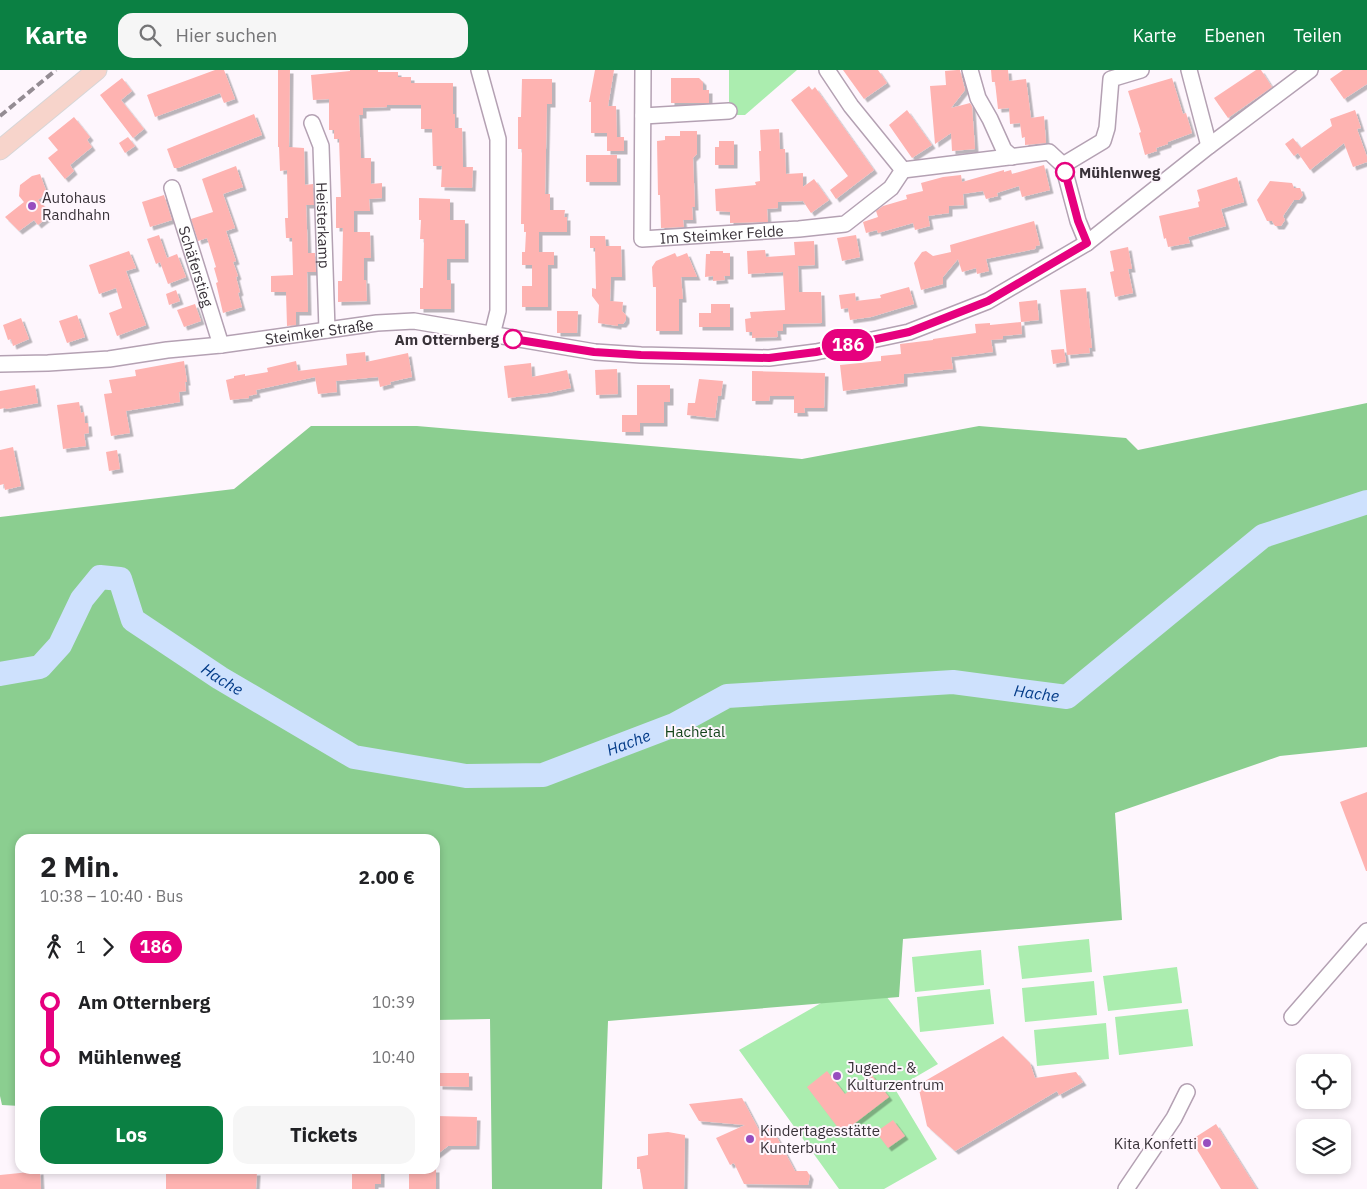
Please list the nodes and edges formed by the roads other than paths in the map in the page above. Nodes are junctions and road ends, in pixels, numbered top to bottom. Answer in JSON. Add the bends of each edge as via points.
{"nodes":[{"id":1,"x":97,"y":70,"type":"edge"},
{"id":2,"x":479,"y":70,"type":"edge"},
{"id":3,"x":643,"y":70,"type":"edge"},
{"id":4,"x":827,"y":70,"type":"edge"},
{"id":5,"x":970,"y":70,"type":"edge"},
{"id":6,"x":1141,"y":70,"type":"edge"},
{"id":7,"x":1189,"y":70,"type":"edge"},
{"id":8,"x":1310,"y":70,"type":"edge"},
{"id":9,"x":729,"y":111,"type":"dead end"},
{"id":10,"x":643,"y":116,"type":"junction"},
{"id":11,"x":312,"y":123,"type":"dead end"},
{"id":12,"x":1209,"y":146,"type":"junction"},
{"id":13,"x":0,"y":150,"type":"edge"},
{"id":14,"x":1012,"y":156,"type":"junction"},
{"id":15,"x":1063,"y":165,"type":"junction"},
{"id":16,"x":903,"y":170,"type":"junction"},
{"id":17,"x":172,"y":188,"type":"dead end"},
{"id":18,"x":1087,"y":243,"type":"junction"},
{"id":19,"x":327,"y":330,"type":"junction"},
{"id":20,"x":492,"y":335,"type":"junction"},
{"id":21,"x":221,"y":345,"type":"junction"},
{"id":22,"x":0,"y":364,"type":"edge"},
{"id":23,"x":1367,"y":931,"type":"edge"},
{"id":24,"x":1292,"y":1017,"type":"dead end"},
{"id":25,"x":1187,"y":1092,"type":"dead end"},
{"id":26,"x":1126,"y":1189,"type":"edge"}],
"edges":[{"from":1,"to":13,"type":"main road"},
{"from":2,"to":20,"type":"street","via":[[498,139],[498,311]]},
{"from":3,"to":10,"type":"street","name":"Im Steimker Felde"},
{"from":4,"to":16,"type":"street","via":[[851,106]]},
{"from":5,"to":14,"type":"street","via":[[978,98],[1004,150]]},
{"from":6,"to":15,"type":"street","via":[[1111,79],[1103,140]]},
{"from":7,"to":12,"type":"street"},
{"from":8,"to":12,"type":"street","name":"Steimker Straße"},
{"from":9,"to":10,"type":"street"},
{"from":10,"to":16,"type":"street","name":"Im Steimker Felde","via":[[642,239],[846,224],[891,188]]},
{"from":11,"to":19,"type":"street","name":"Heisterkamp","via":[[320,146]]},
{"from":12,"to":18,"type":"street","name":"Steimker Straße"},
{"from":14,"to":15,"type":"street","via":[[1049,152]]},
{"from":14,"to":16,"type":"street"},
{"from":15,"to":18,"type":"street"},
{"from":17,"to":21,"type":"street","name":"Schäferstieg"},
{"from":18,"to":20,"type":"street","name":"Steimker Straße","via":[[988,301],[909,332],[816,352],[769,358],[641,355],[594,352]]},
{"from":19,"to":20,"type":"street","name":"Steimker Straße","via":[[377,322],[414,321]]},
{"from":19,"to":21,"type":"street","name":"Steimker Straße"},
{"from":21,"to":22,"type":"street","name":"Steimker Straße","via":[[109,359]]},
{"from":23,"to":24,"type":"street"},
{"from":25,"to":26,"type":"street","via":[[1174,1118]]}]}
